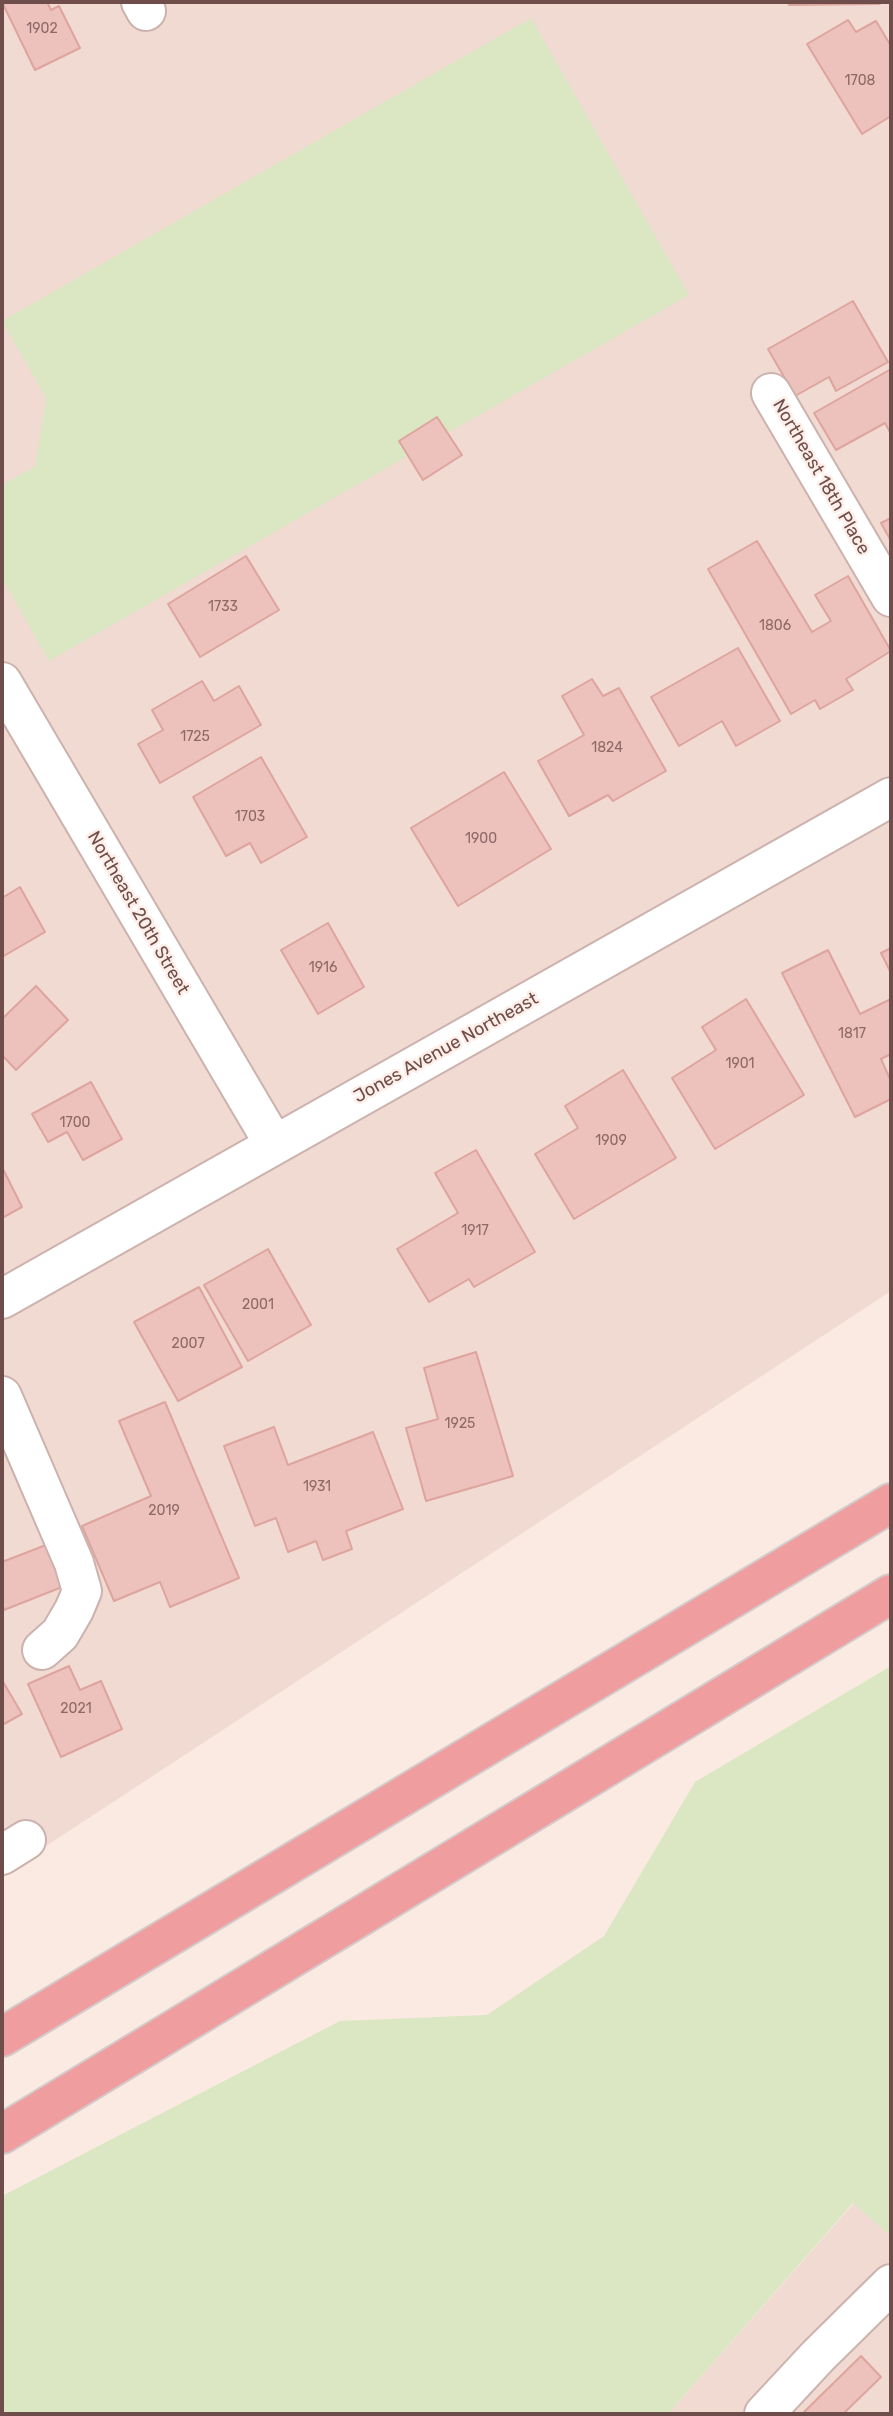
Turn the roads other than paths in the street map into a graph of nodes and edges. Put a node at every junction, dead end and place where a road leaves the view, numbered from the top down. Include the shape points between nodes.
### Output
1 (772, 393) dead end
2 (891, 597) edge
3 (2, 682) edge
4 (891, 797) edge
5 (274, 1144) junction
6 (2, 1299) edge
7 (2, 1396) edge
8 (891, 1503) edge
9 (891, 1594) edge
10 (42, 1650) dead end
11 (2, 2037) edge
12 (2, 2134) edge
13 (891, 2284) edge
14 (764, 2414) edge

1 - 2 street, Northeast 18th Place
3 - 5 street, Northeast 20th Street
4 - 5 street, Jones Avenue Northeast
5 - 6 street, Jones Avenue Northeast
7 - 10 street via 82,1591 60,1634
8 - 11 highway
9 - 12 highway
13 - 14 street

